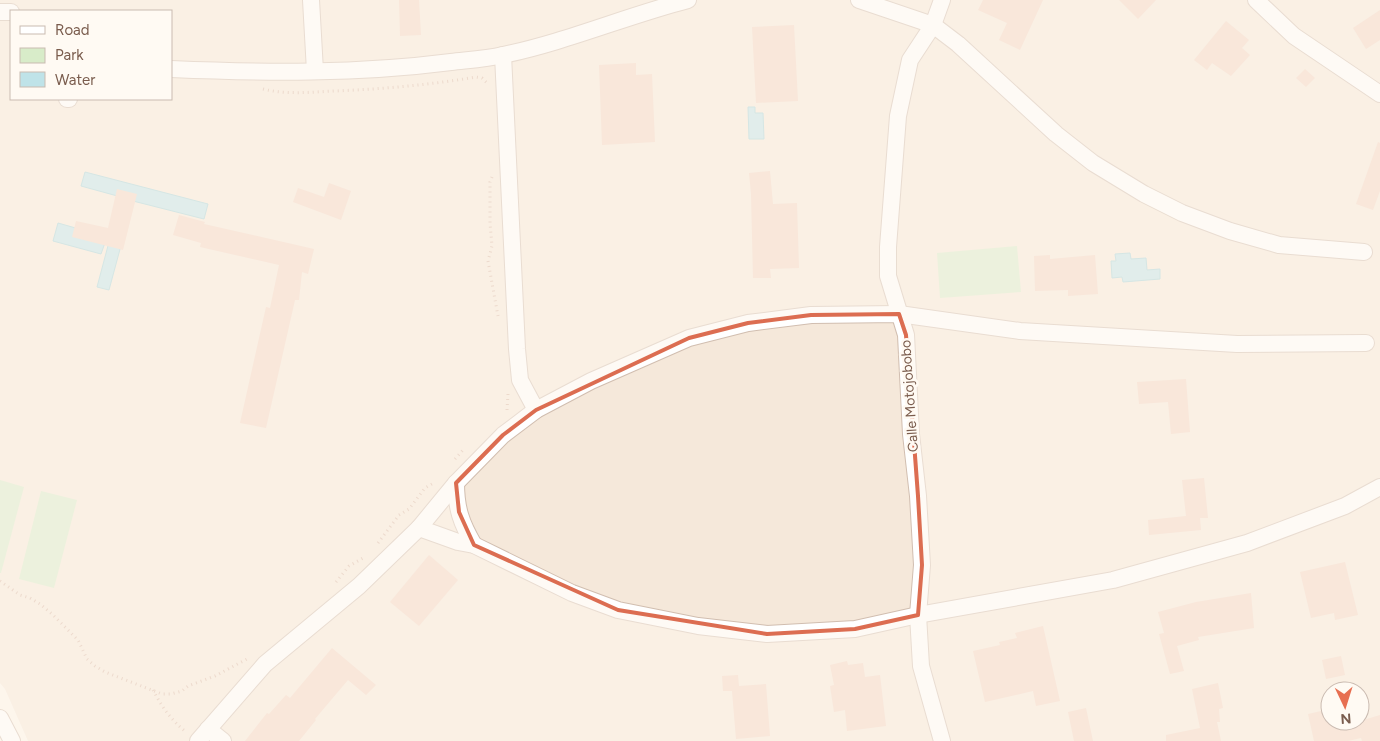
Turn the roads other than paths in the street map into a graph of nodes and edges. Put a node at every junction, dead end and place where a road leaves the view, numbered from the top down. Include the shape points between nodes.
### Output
1 (311, 0) edge
2 (688, 0) edge
3 (859, 0) edge
4 (942, 0) edge
5 (1256, 0) edge
6 (934, 25) junction
7 (503, 55) junction
8 (172, 69) edge
9 (314, 71) junction
10 (1380, 94) edge
11 (1364, 252) dead end
12 (899, 314) junction
13 (1366, 343) dead end
14 (536, 410) junction
15 (456, 483) junction
16 (1380, 487) edge
17 (419, 528) junction
18 (474, 545) junction
19 (918, 614) junction
20 (0, 718) edge
21 (201, 737) edge
22 (12, 741) edge
23 (223, 741) edge
24 (942, 741) edge

1 - 9 street
2 - 7 street
3 - 6 street
4 - 6 street, Calle Motojobobo
5 - 10 street via 1294,36
6 - 11 street via 1093,164 1144,194 1182,213 1279,245
6 - 12 street, Calle Motojobobo via 910,60 898,116 888,276
7 - 9 street via 407,68
7 - 14 street via 517,349 520,380
8 - 9 street
12 - 13 street via 1020,330 1122,337 1237,344
12 - 14 street via 810,315 748,323 698,336 592,380
12 - 19 street, Calle Motojobobo via 906,335 922,565
14 - 15 street via 503,435
15 - 17 street
15 - 18 street via 456,501 463,526
16 - 19 street via 1345,506 1247,543 1132,575
17 - 18 street
17 - 21 street via 359,586 265,664
18 - 19 street via 572,593 618,610 698,626 767,634 856,629
19 - 24 street, Calle Motojobobo via 921,666
20 - 22 street
21 - 23 street

